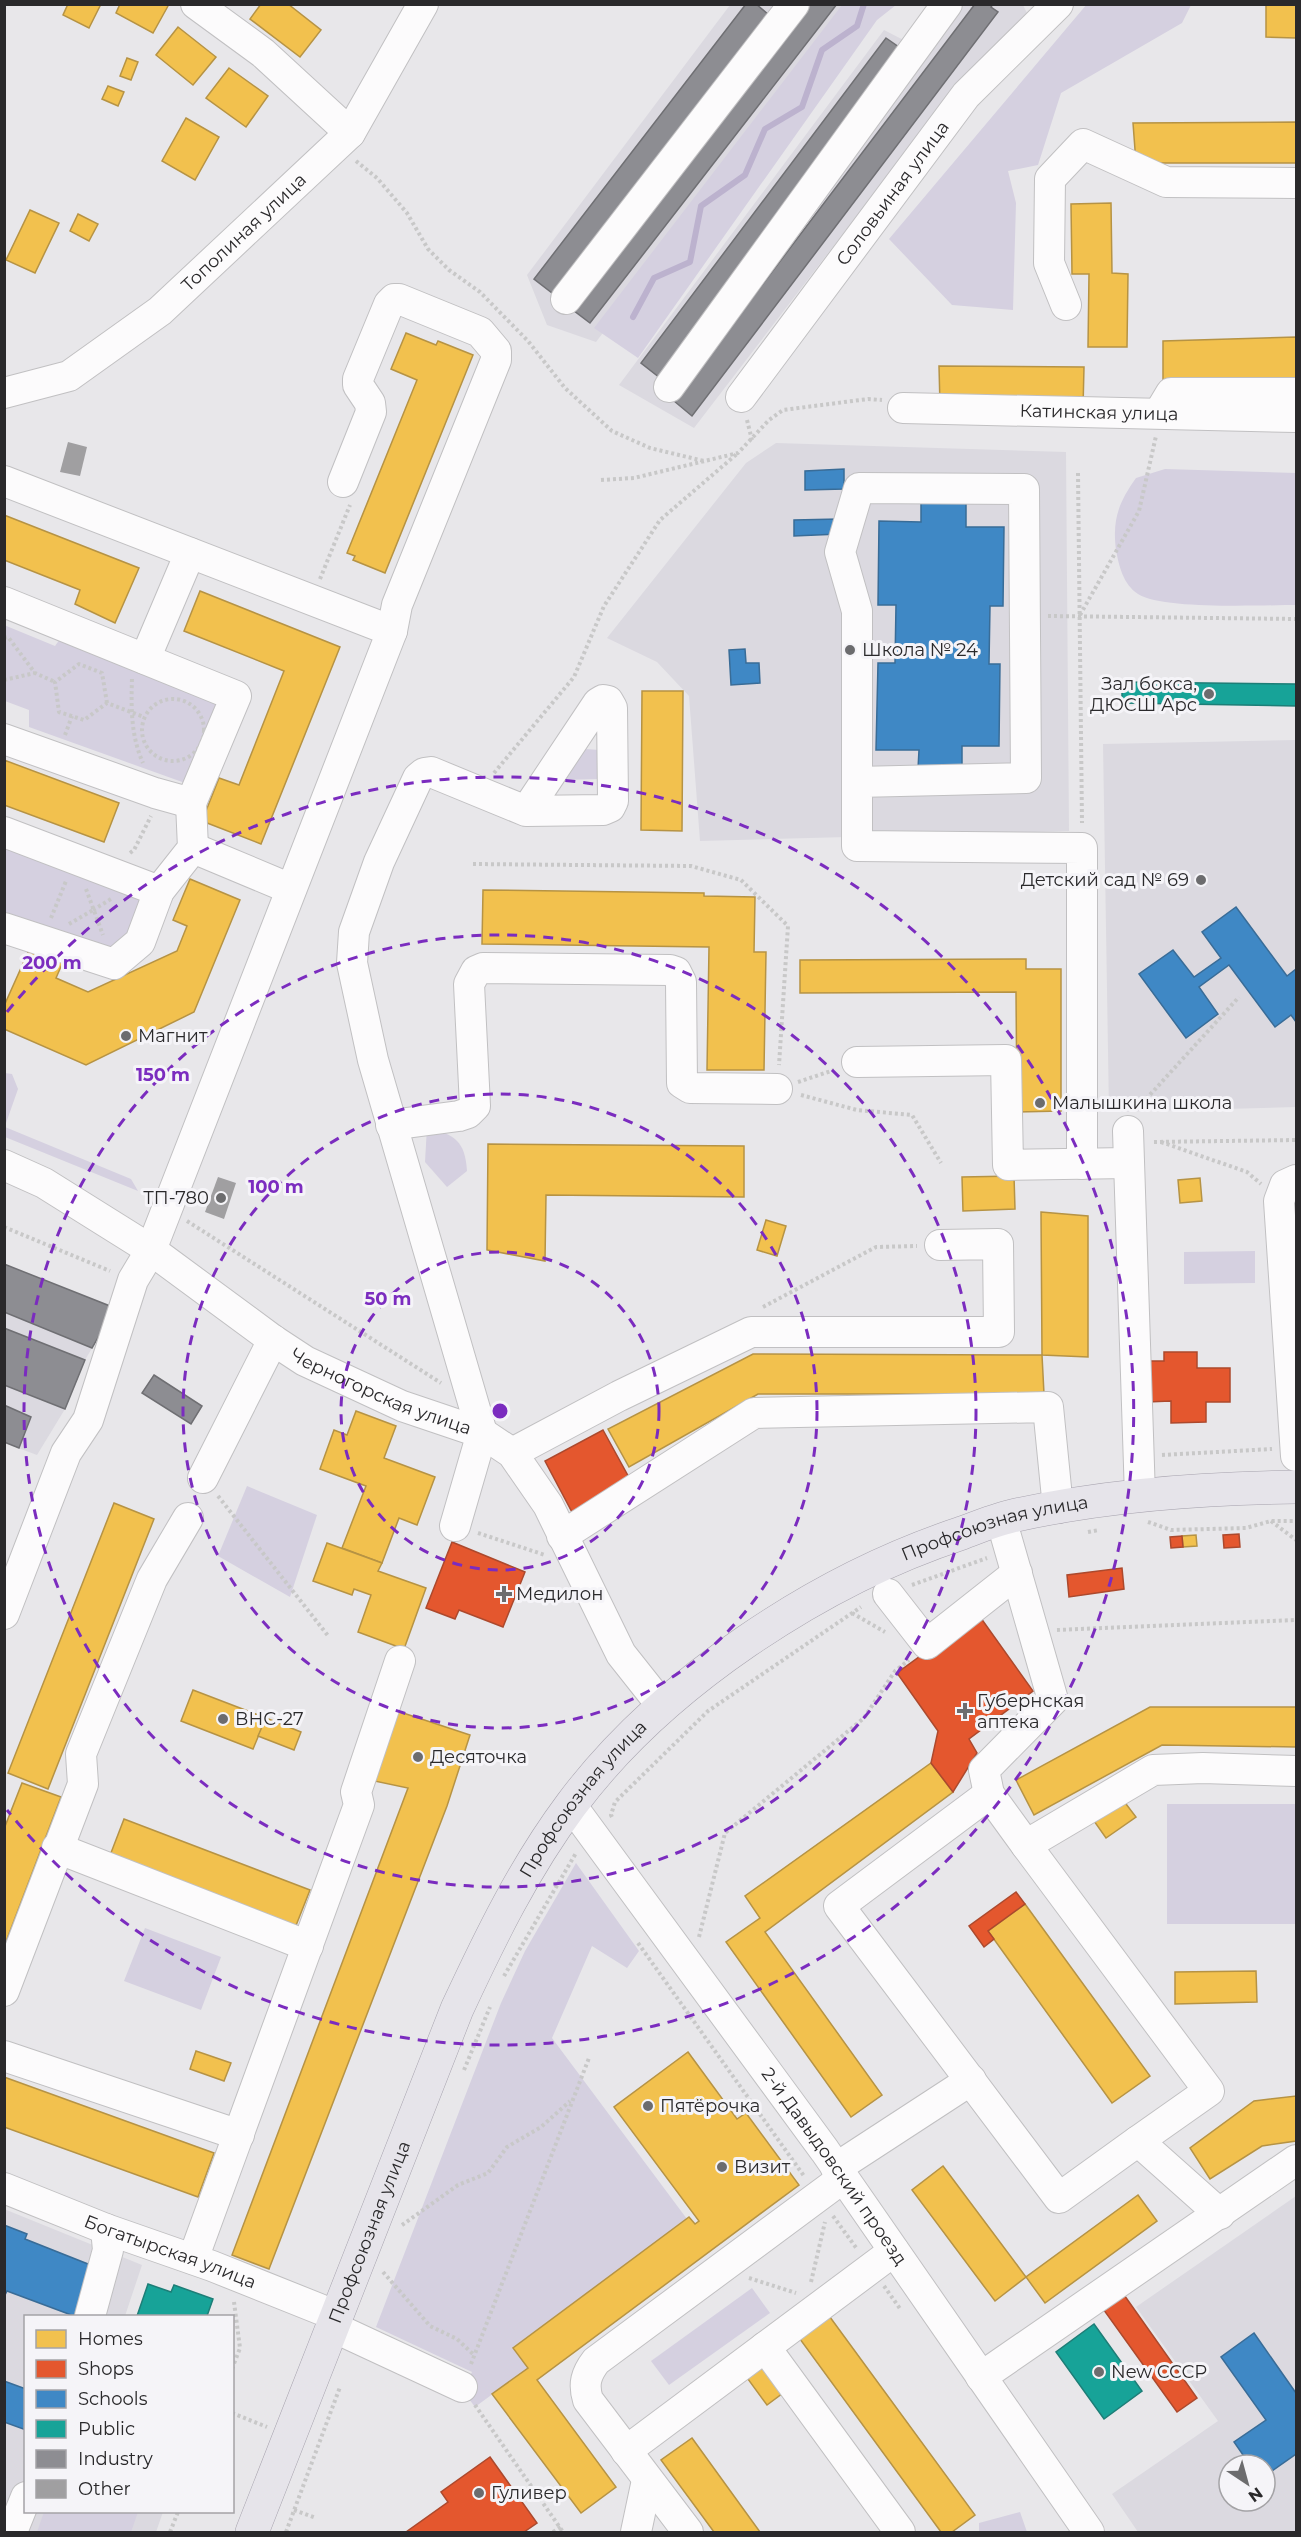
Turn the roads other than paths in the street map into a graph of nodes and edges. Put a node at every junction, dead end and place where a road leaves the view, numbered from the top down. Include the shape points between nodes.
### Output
1 (196, 4) edge
2 (423, 4) edge
3 (794, 4) edge
4 (946, 4) edge
5 (1058, 4) edge
6 (343, 139) junction
7 (1296, 183) edge
8 (566, 299) dead end
9 (1066, 305) dead end
10 (669, 387) dead end
11 (4, 393) edge
12 (1296, 393) edge
13 (741, 397) dead end
14 (903, 408) dead end
15 (1159, 413) junction
16 (1296, 417) edge
17 (4, 482) edge
18 (343, 482) road end
19 (190, 553) junction
20 (4, 602) edge
21 (392, 631) junction
22 (145, 659) junction
23 (4, 739) edge
24 (856, 782) junction
25 (190, 803) junction
26 (526, 811) dead end
27 (4, 832) edge
28 (194, 848) junction
29 (148, 887) junction
30 (291, 889) junction
31 (6, 934) edge
32 (857, 1062) road end
33 (777, 1089) road end
34 (391, 1125) junction
35 (1142, 1136) road end
36 (1128, 1163) junction
37 (1082, 1164) junction
38 (4, 1165) edge
39 (1288, 1191) edge
40 (940, 1245) road end
41 (151, 1250) junction
42 (273, 1341) junction
43 (482, 1433) junction
44 (1296, 1444) edge
45 (512, 1453) junction
46 (203, 1478) road end
47 (1296, 1487) edge
48 (1058, 1508) junction
49 (1143, 1509) junction
50 (188, 1518) dead end
51 (455, 1526) road end
52 (556, 1546) junction
53 (1009, 1547) junction
54 (888, 1594) road end
55 (4, 1614) edge
56 (400, 1660) dead end
57 (663, 1707) junction
58 (1296, 1771) edge
59 (989, 1794) junction
60 (571, 1804) junction
61 (1026, 1845) junction
62 (57, 1848) junction
63 (308, 1946) junction
64 (4, 1990) edge
65 (4, 2056) edge
66 (971, 2080) junction
67 (239, 2135) junction
68 (1138, 2141) junction
69 (1296, 2160) edge
70 (840, 2173) junction
71 (4, 2188) edge
72 (1220, 2214) junction
73 (106, 2229) junction
74 (894, 2251) junction
75 (203, 2262) junction
76 (90, 2315) edge
77 (335, 2321) junction
78 (765, 2347) junction
79 (981, 2377) junction
80 (462, 2387) road end
81 (626, 2451) junction
82 (647, 2480) junction
83 (24, 2502) edge
84 (12, 2532) edge
85 (252, 2532) edge
86 (636, 2532) edge
87 (688, 2532) edge
88 (900, 2532) edge
89 (1089, 2532) edge

1 - 6 street via 263,53
2 - 6 street, Тополиная улица
3 - 8 street
4 - 10 street
5 - 13 street, Соловьиная улица via 966,95
6 - 11 street, Тополиная улица via 160,311 69,376
7 - 9 street via 1166,182 1083,144 1050,179 1049,263
12 - 15 street via 1171,393
14 - 15 street, Катинская улица
15 - 16 street, Катинская улица
17 - 19 street
18 - 21 street via 371,412 358,379 389,304 399,299 485,335 496,351 496,360 397,605
19 - 21 street
19 - 22 street
20 - 22 street
21 - 30 street
22 - 25 street via 236,696
23 - 25 street
24 - 24 street via 1026,778 1024,489 859,488 840,552 857,611
24 - 37 street via 857,846 1082,848
25 - 28 street
26 - 34 street via 431,772 424,773 418,778 379,862 354,932 352,963
27 - 29 street
28 - 29 street
28 - 30 street
29 - 31 street via 140,942 114,964 42,940
30 - 41 street
32 - 37 street via 1006,1060 1008,1165
33 - 34 street via 690,1088 682,1083 681,982 676,972 483,968 476,971 468,984 475,1106 459,1116
34 - 43 street
35 - 36 street
36 - 37 street
36 - 49 street
38 - 41 street, Черногорская улица via 44,1183
39 - 44 street
40 - 45 street via 998,1244 999,1332 751,1332
41 - 42 street, Черногорская улица
41 - 55 street via 133,1280 88,1420 66,1453
42 - 43 street, Черногорская улица via 305,1361 402,1406
42 - 46 street
43 - 45 street, Черногорская улица
43 - 51 street
45 - 52 street, Черногорская улица via 548,1505
47 - 49 main road, Профсоюзная улица via 1214,1488
48 - 49 main road, Профсоюзная улица
48 - 52 street via 1048,1407 754,1413
48 - 53 main road, Профсоюзная улица
50 - 62 street via 152,1579 81,1754 83,1784
52 - 57 street, Черногорская улица via 621,1654
53 - 54 street via 927,1644
53 - 57 main road, Профсоюзная улица via 932,1543 859,1574 791,1612 693,1680
53 - 59 street via 1053,1700 984,1770
56 - 63 street via 356,1792 359,1805
57 - 60 main road, Профсоюзная улица
58 - 61 street via 1153,1770
59 - 61 street
59 - 66 street via 839,1906
60 - 70 street, 2-й Давыдовский проезд
60 - 77 main road, Профсоюзная улица via 509,1902 467,1987
61 - 68 street via 1209,2091
62 - 63 street
62 - 64 street
63 - 67 street
65 - 67 street
66 - 68 street via 1059,2198
66 - 70 street
67 - 75 street
68 - 72 street
69 - 72 street
70 - 74 street, 2-й Давыдовский проезд
70 - 81 street via 588,2371 588,2400
71 - 73 street, Богатырская улица
72 - 79 street
73 - 75 street, Богатырская улица
73 - 76 street via 108,2250
74 - 78 street via 817,2299
74 - 79 street, 2-й Давыдовский проезд
75 - 77 street, Богатырская улица
77 - 80 street, Богатырская улица
77 - 85 main road, Профсоюзная улица
78 - 81 street
78 - 88 street
79 - 89 street, 2-й Давыдовский проезд
81 - 82 street
82 - 86 street
82 - 87 street
83 - 84 street

